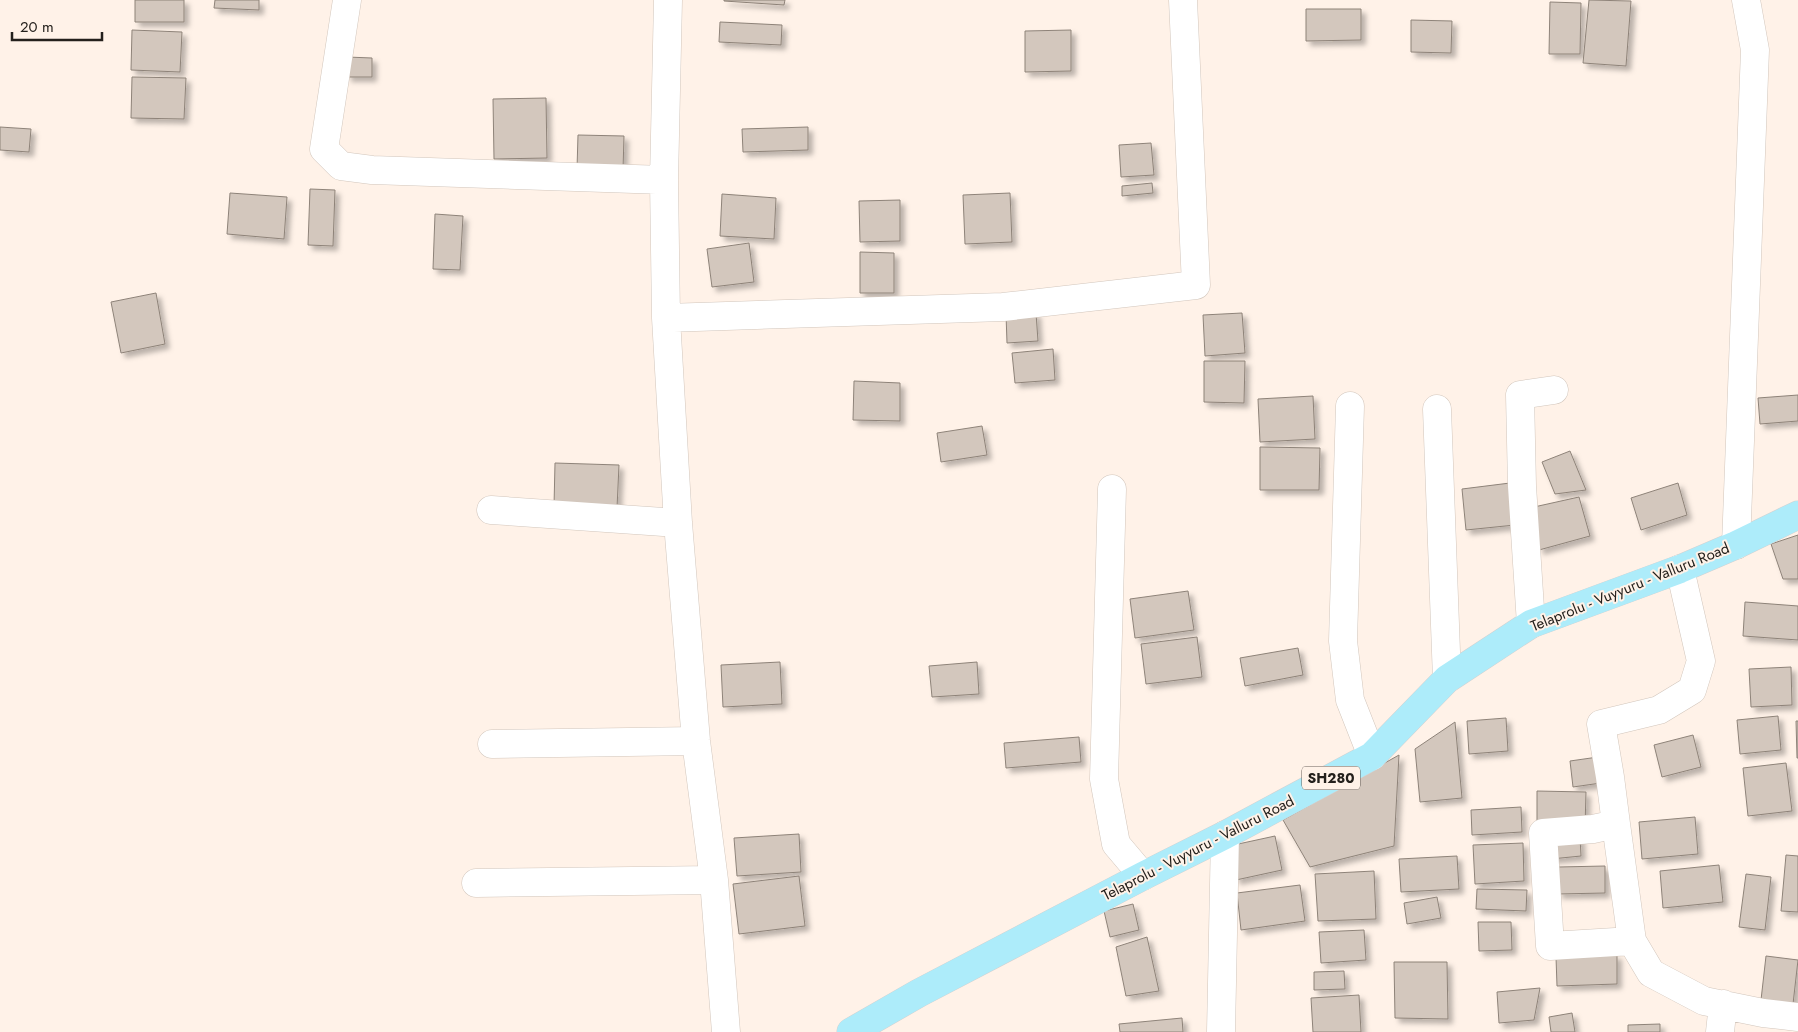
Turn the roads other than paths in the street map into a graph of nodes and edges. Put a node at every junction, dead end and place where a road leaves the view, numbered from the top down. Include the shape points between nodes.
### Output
1 (347, 0) edge
2 (668, 0) edge
3 (1183, 0) edge
4 (1746, 0) edge
5 (664, 180) junction
6 (666, 318) junction
7 (1554, 390) dead end
8 (1350, 406) dead end
9 (1437, 409) dead end
10 (1112, 489) dead end
11 (492, 510) dead end
12 (1798, 515) edge
13 (678, 523) junction
14 (1736, 545) junction
15 (1680, 569) junction
16 (1531, 624) junction
17 (1447, 679) junction
18 (696, 741) junction
19 (492, 744) dead end
20 (1372, 756) junction
21 (1616, 824) junction
22 (1226, 835) junction
23 (1144, 876) junction
24 (714, 880) junction
25 (476, 883) dead end
26 (1632, 941) junction
27 (1723, 1004) junction
28 (1798, 1017) edge
29 (726, 1032) edge
30 (851, 1032) edge
31 (1221, 1032) edge
32 (1720, 1032) edge

1 - 5 street via 324,149 341,166 372,170
2 - 5 street
3 - 6 street via 1196,285 1003,307
4 - 14 street via 1755,50
5 - 6 street
6 - 13 street
7 - 16 street via 1520,395
8 - 20 street via 1342,641 1350,700
9 - 17 street
10 - 23 street via 1104,779 1116,844
11 - 13 street
12 - 14 main road, Telaprolu - Vuyyuru - Valluru Road / SH280
13 - 18 street
14 - 15 main road, Telaprolu - Vuyyuru - Valluru Road / SH280
15 - 16 main road, Telaprolu - Vuyyuru - Valluru Road / SH280
15 - 21 street via 1701,661 1692,690 1659,710 1601,724
16 - 17 main road, Telaprolu - Vuyyuru - Valluru Road / SH280
17 - 20 main road, Telaprolu - Vuyyuru - Valluru Road / SH280
18 - 19 street
18 - 24 street
20 - 22 main road, Telaprolu - Vuyyuru - Valluru Road / SH280
21 - 26 street
21 - 26 street via 1543,833 1550,946
22 - 23 main road, Telaprolu - Vuyyuru - Valluru Road / SH280
22 - 31 street
23 - 30 main road, Telaprolu - Vuyyuru - Valluru Road / SH280
24 - 25 street
24 - 29 street
26 - 27 street via 1651,973 1704,1000
27 - 28 street
27 - 32 street

